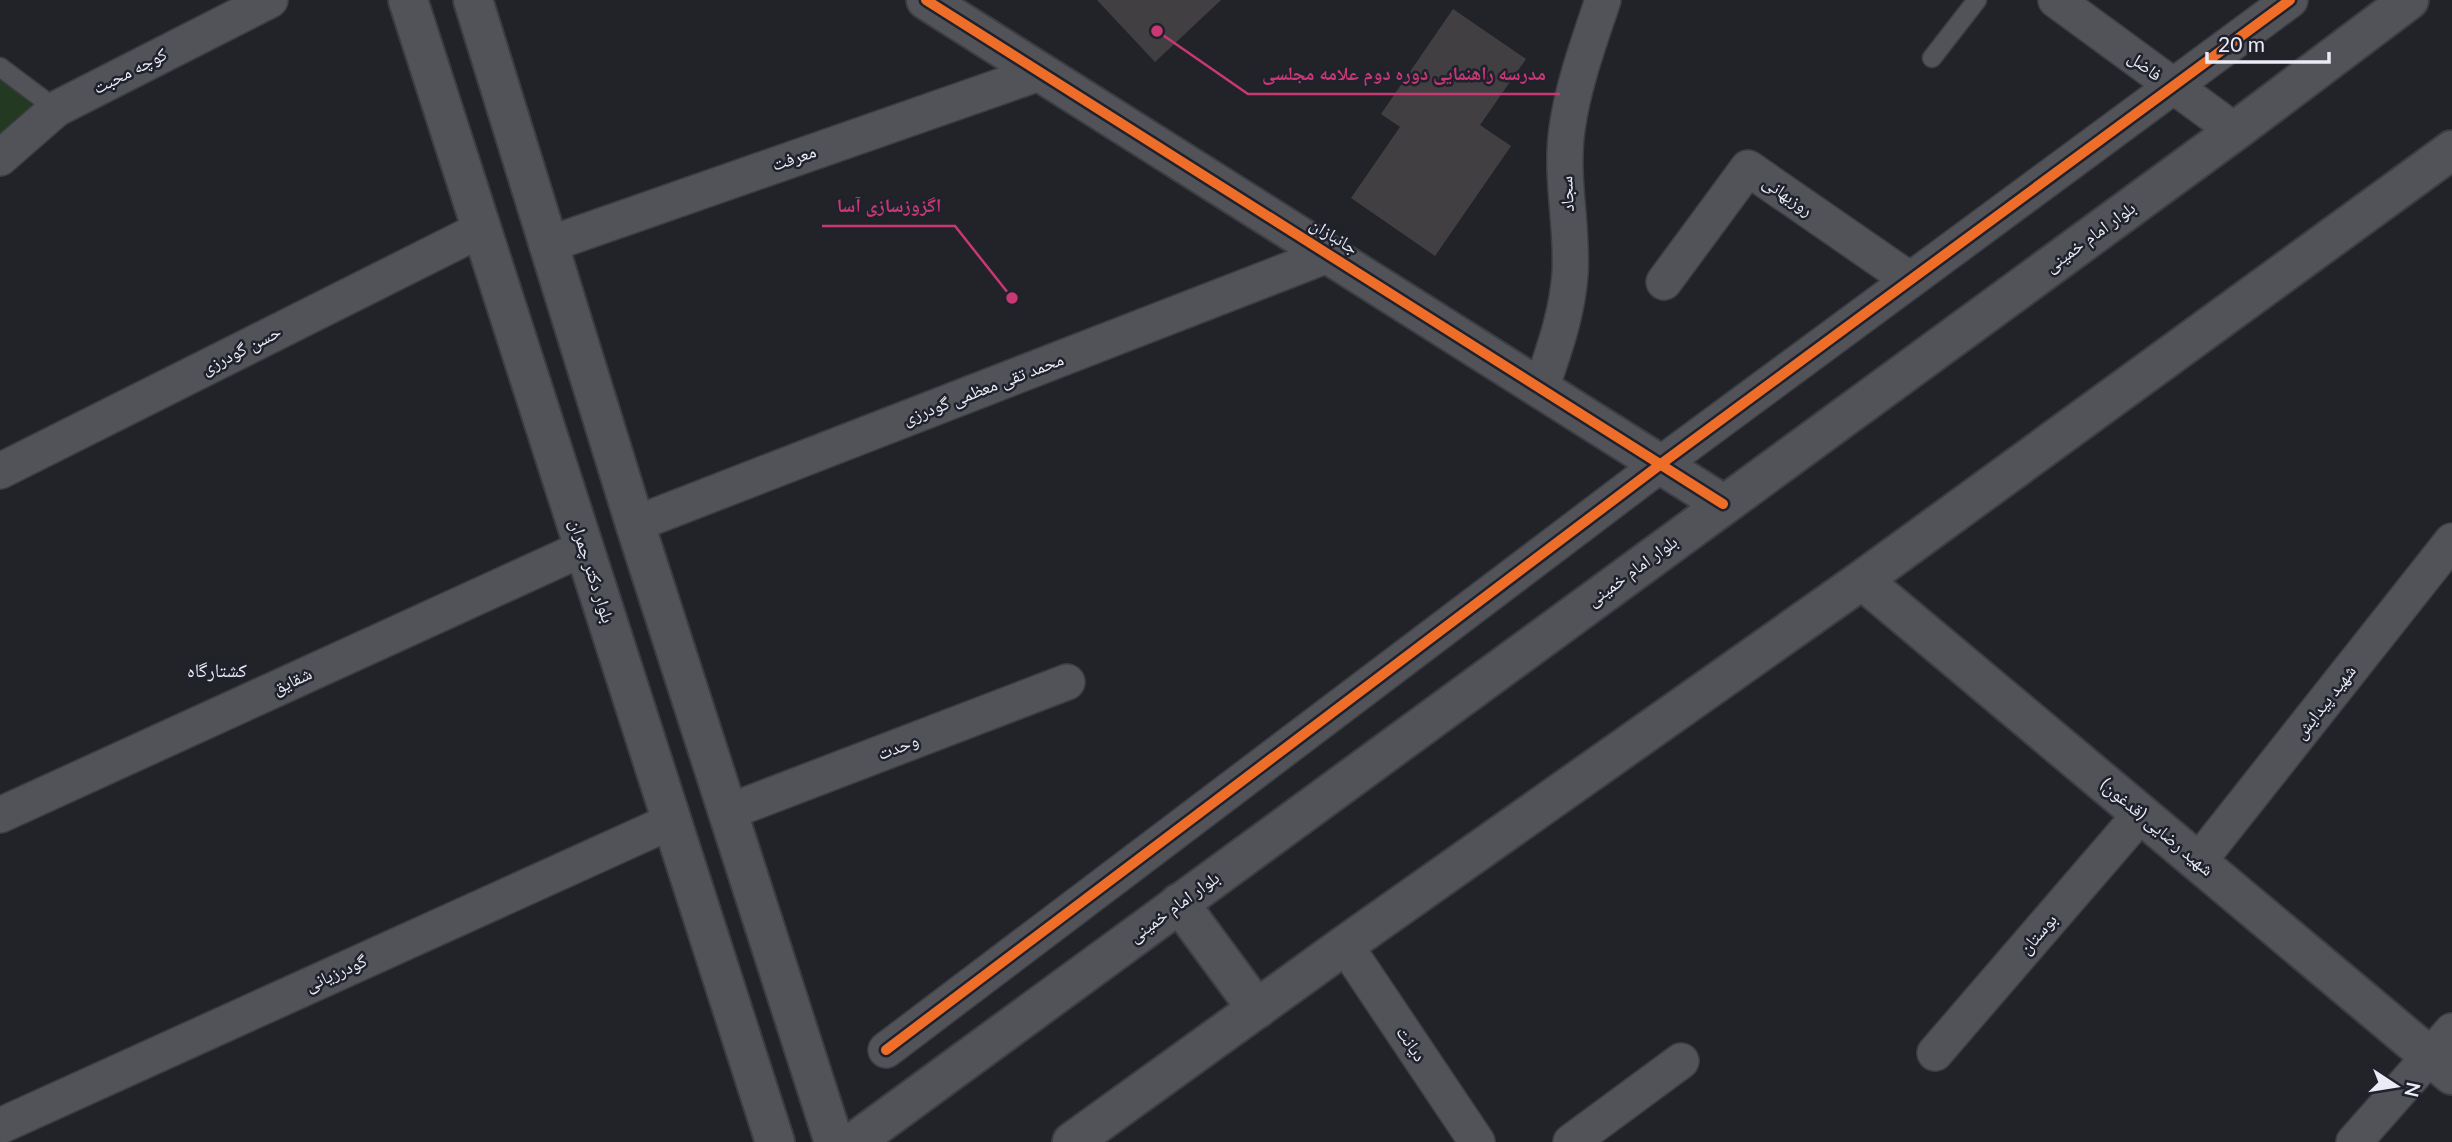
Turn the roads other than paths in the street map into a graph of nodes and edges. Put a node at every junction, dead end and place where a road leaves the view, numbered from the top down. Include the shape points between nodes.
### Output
1 (270, 0) edge
2 (408, 0) edge
3 (473, 0) edge
4 (926, 0) edge
5 (1603, 0) edge
6 (1977, 0) edge
7 (2290, 0) edge
8 (2409, 0) edge
9 (2069, 4) edge
10 (1932, 58) dead end
11 (0, 67) edge
12 (1042, 72) junction
13 (2173, 87) junction
14 (56, 109) junction
15 (2235, 131) junction
16 (2452, 150) edge
17 (0, 158) edge
18 (482, 229) junction
19 (547, 245) junction
20 (1330, 254) junction
21 (1909, 280) junction
22 (1664, 282) dead end
23 (1541, 388) junction
24 (1661, 464) junction
25 (0, 471) edge
26 (1723, 504) junction
27 (635, 524) junction
28 (2452, 541) edge
29 (584, 548) junction
30 (1863, 580) junction
31 (1068, 682) dead end
32 (728, 812) junction
33 (2141, 814) junction
34 (0, 815) edge
35 (672, 821) junction
36 (2199, 862) junction
37 (1179, 903) junction
38 (1345, 945) junction
39 (1256, 1009) junction
40 (886, 1050) dead end
41 (1935, 1053) dead end
42 (2445, 1054) edge
43 (1681, 1061) dead end
44 (0, 1126) edge
45 (775, 1142) edge
46 (834, 1142) edge
47 (854, 1142) edge
48 (1072, 1142) edge
49 (1477, 1142) edge
50 (1571, 1142) edge
51 (2354, 1142) edge

1 - 14 street, کوچه محبت
2 - 18 main road, بلوار دکتر چمران
3 - 19 main road
4 - 12 main road, جانبازان
5 - 23 street, سجاد via 1575,85 1567,131 1570,272 1563,324
6 - 10 lane
7 - 13 street
8 - 15 main road, بلوار امام خمینی
9 - 13 street, فاضل
11 - 14 lane
12 - 19 street, معرفت
12 - 20 main road, جانبازان
13 - 15 street, فاضل
13 - 21 street
14 - 17 street, کوچه محبت
15 - 26 main road, بلوار امام خمینی
16 - 30 main road
18 - 25 street, حسن گودرزی
18 - 29 main road, بلوار دکتر چمران
19 - 27 main road
20 - 23 main road, جانبازان
20 - 27 street, محمد تقی معظمی گودرزی
21 - 22 street, روزبهانی via 1748,168
21 - 24 street
23 - 24 main road, جانبازان
24 - 26 main road, جانبازان
24 - 40 street
26 - 37 main road, بلوار امام خمینی
27 - 32 main road
28 - 36 street, شهید پیدایش
29 - 34 street, شقایق
29 - 35 main road, بلوار دکتر چمران
30 - 33 main road, (قدغون) شهید رضایی
30 - 38 main road
31 - 32 street, وحدت
32 - 46 main road
33 - 36 main road, (قدغون) شهید رضایی
33 - 41 street, بوستان
35 - 44 street, گودرزیانی
35 - 45 main road, بلوار دکتر چمران
36 - 42 main road, (قدغون) شهید رضایی
37 - 39 main road
37 - 47 main road, بلوار امام خمینی
38 - 39 main road
38 - 49 street, دیانت
39 - 48 main road
42 - 51 street
43 - 50 street

